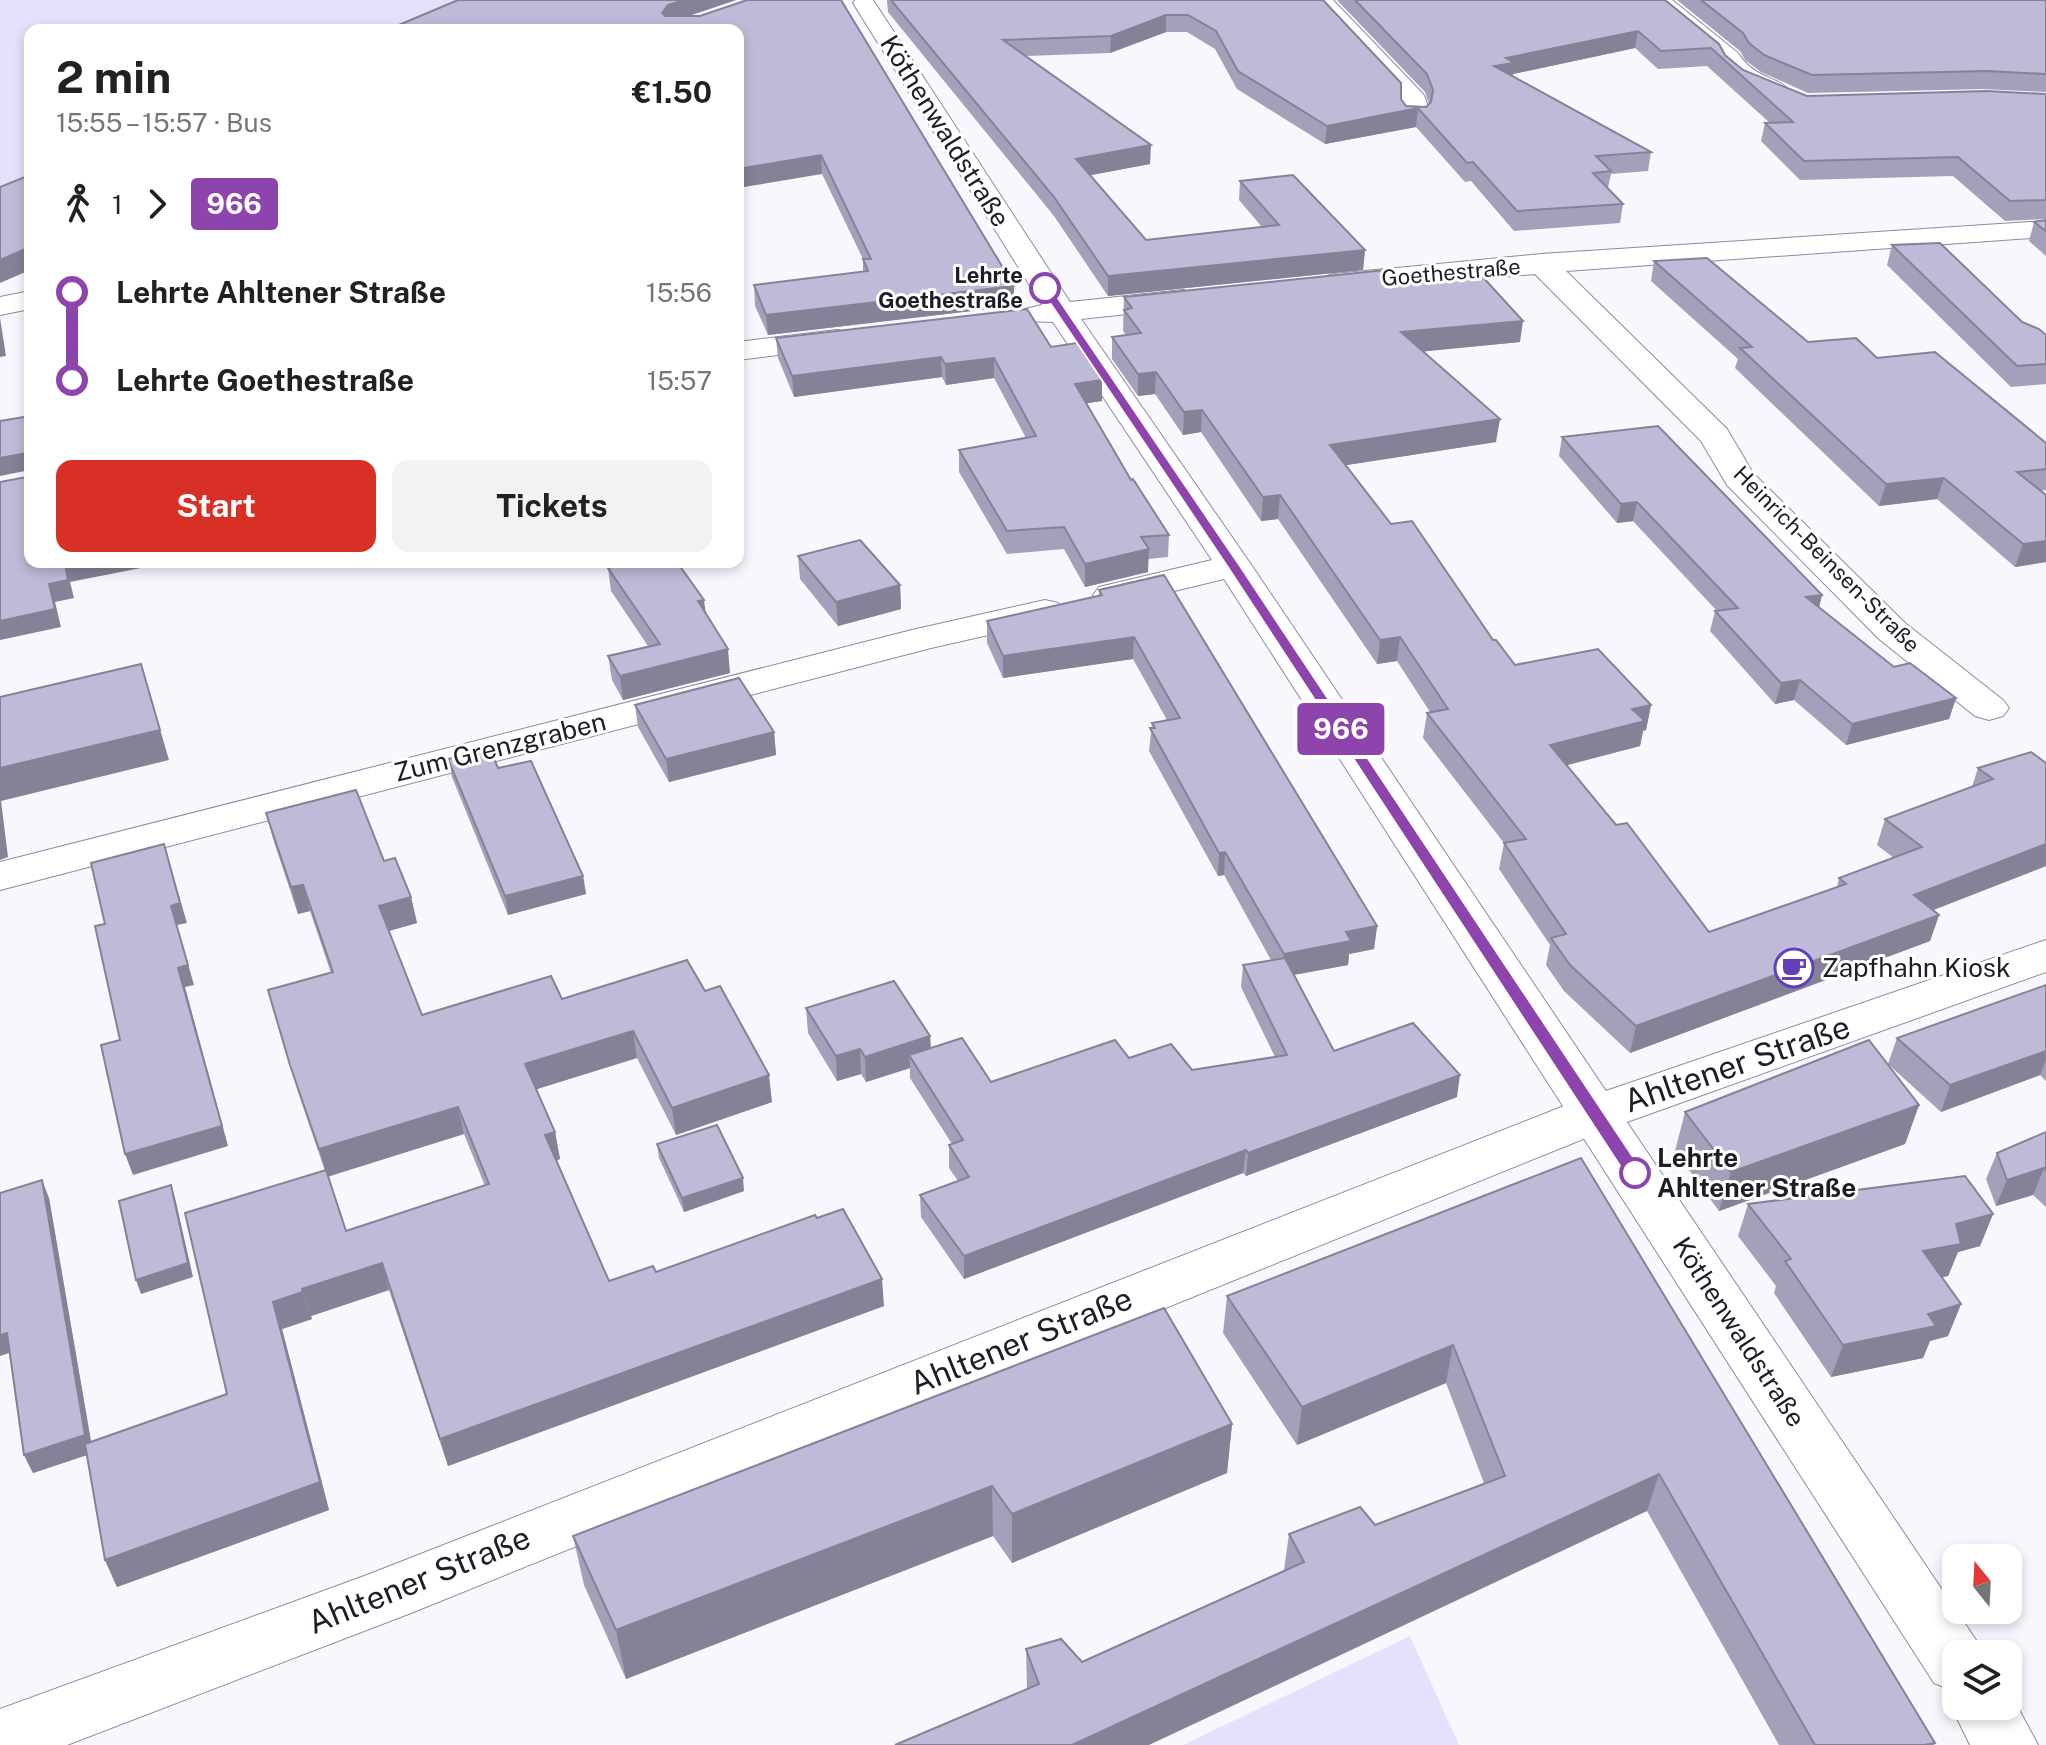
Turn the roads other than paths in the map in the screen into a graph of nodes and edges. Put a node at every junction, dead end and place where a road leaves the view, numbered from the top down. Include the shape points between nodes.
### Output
1 (1321, 0) edge
2 (1658, 0) edge
3 (866, 2) edge
4 (1803, 104) edge
5 (1415, 117) edge
6 (2046, 229) edge
7 (1928, 236) junction
8 (1541, 263) junction
9 (1962, 268) edge
10 (1306, 286) edge
11 (1218, 295) edge
12 (24, 301) edge
13 (0, 306) edge
14 (1061, 312) junction
15 (1013, 318) edge
16 (871, 335) edge
17 (744, 350) edge
18 (1234, 566) junction
19 (1989, 708) dead end
20 (0, 876) edge
21 (2046, 955) edge
22 (1595, 1114) junction
23 (1942, 1642) edge
24 (1991, 1720) edge
25 (0, 1740) edge
26 (2005, 1745) edge

1 - 5 street via 1414,99
2 - 4 street via 1750,80
3 - 14 street, Köthenwaldstraße
6 - 7 street, Goethestraße
7 - 8 street, Goethestraße
7 - 9 street
8 - 10 street, Goethestraße
8 - 19 street, Heinrich-Beinsen-Straße via 1715,436 1739,478 1892,631
11 - 14 street
12 - 13 street
14 - 15 street
14 - 18 street, Köthenwaldstraße
16 - 17 street
18 - 20 street, Zum Grenzgraben via 926,638
18 - 22 street, Köthenwaldstraße
21 - 22 street, Ahltener Straße
22 - 23 street, Köthenwaldstraße
22 - 25 street, Ahltener Straße via 389,1594
24 - 26 street

